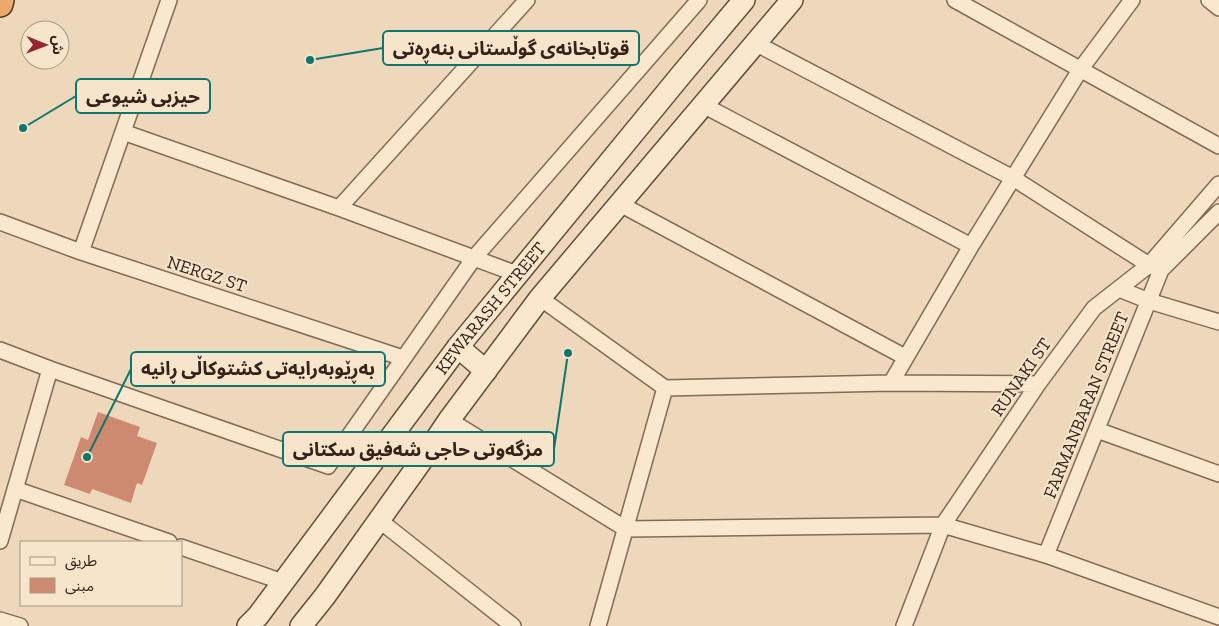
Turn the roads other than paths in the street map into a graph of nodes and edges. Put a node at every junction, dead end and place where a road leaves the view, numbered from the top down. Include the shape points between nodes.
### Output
1 (1, 0) edge
2 (169, 0) edge
3 (527, 0) edge
4 (699, 0) edge
5 (744, 0) edge
6 (792, 0) edge
7 (955, 0) edge
8 (1132, 0) edge
9 (1209, 0) edge
10 (0, 4) edge
11 (1219, 8) edge
12 (755, 43) junction
13 (1080, 70) junction
14 (703, 105) junction
15 (123, 132) junction
16 (1219, 146) edge
17 (1013, 178) junction
18 (1219, 184) edge
19 (620, 204) junction
20 (339, 208) junction
21 (1219, 212) edge
22 (0, 222) edge
23 (971, 246) junction
24 (81, 252) junction
25 (474, 258) junction
26 (1155, 267) junction
27 (517, 274) junction
28 (1119, 288) junction
29 (540, 298) junction
30 (1149, 301) junction
31 (1219, 322) edge
32 (458, 347) junction
33 (0, 350) edge
34 (905, 357) junction
35 (403, 358) junction
36 (50, 369) junction
37 (486, 371) junction
38 (891, 383) junction
39 (1038, 384) junction
40 (665, 388) junction
41 (449, 420) junction
42 (1096, 430) junction
43 (1219, 474) edge
44 (15, 488) junction
45 (379, 520) junction
46 (943, 525) junction
47 (626, 529) junction
48 (1, 537) edge
49 (166, 541) edge
50 (182, 547) edge
51 (1046, 554) junction
52 (283, 582) junction
53 (1219, 617) edge
54 (0, 620) edge
55 (20, 626) edge
56 (248, 626) edge
57 (301, 626) edge
58 (513, 626) edge
59 (598, 626) edge
60 (904, 626) edge

1 - 10 highway
2 - 15 street
3 - 20 street
4 - 25 street
5 - 27 main road, KEWARASH STREET
6 - 12 main road, KEWARASH STREET
7 - 13 street
8 - 13 street
9 - 11 street
12 - 14 main road, KEWARASH STREET
12 - 17 street
13 - 16 street
13 - 17 street
14 - 19 main road, KEWARASH STREET
14 - 23 street
15 - 20 street
15 - 24 street
17 - 23 street
17 - 26 street
18 - 26 street, RUNAKI ST
19 - 29 main road, KEWARASH STREET
19 - 34 street
20 - 25 street
21 - 26 street, RUNAKI ST
22 - 24 street, NERGZ ST
23 - 34 street
24 - 35 street, NERGZ ST
25 - 27 street
25 - 35 street
26 - 28 street, RUNAKI ST
26 - 30 street, FARMANBARAN STREET
27 - 32 main road, KEWARASH STREET
28 - 30 street
28 - 39 street, RUNAKI ST via 1094,308
29 - 37 main road, KEWARASH STREET
29 - 40 street
30 - 31 street
30 - 42 street, FARMANBARAN STREET
32 - 37 main road
32 - 52 main road, KEWARASH STREET
33 - 36 street
34 - 38 street
35 - 36 street via 328,466
36 - 44 street
37 - 41 main road, KEWARASH STREET
38 - 39 street
38 - 40 street
39 - 46 street, RUNAKI ST
40 - 47 street
41 - 45 main road, KEWARASH STREET
41 - 47 street
42 - 43 street
42 - 51 street, FARMANBARAN STREET
44 - 48 street
44 - 49 street
45 - 57 main road, KEWARASH STREET
45 - 58 street
46 - 47 street
46 - 51 street
46 - 60 street, RUNAKI ST
47 - 59 street
50 - 52 street
51 - 53 street
52 - 56 main road, KEWARASH STREET
54 - 55 street

